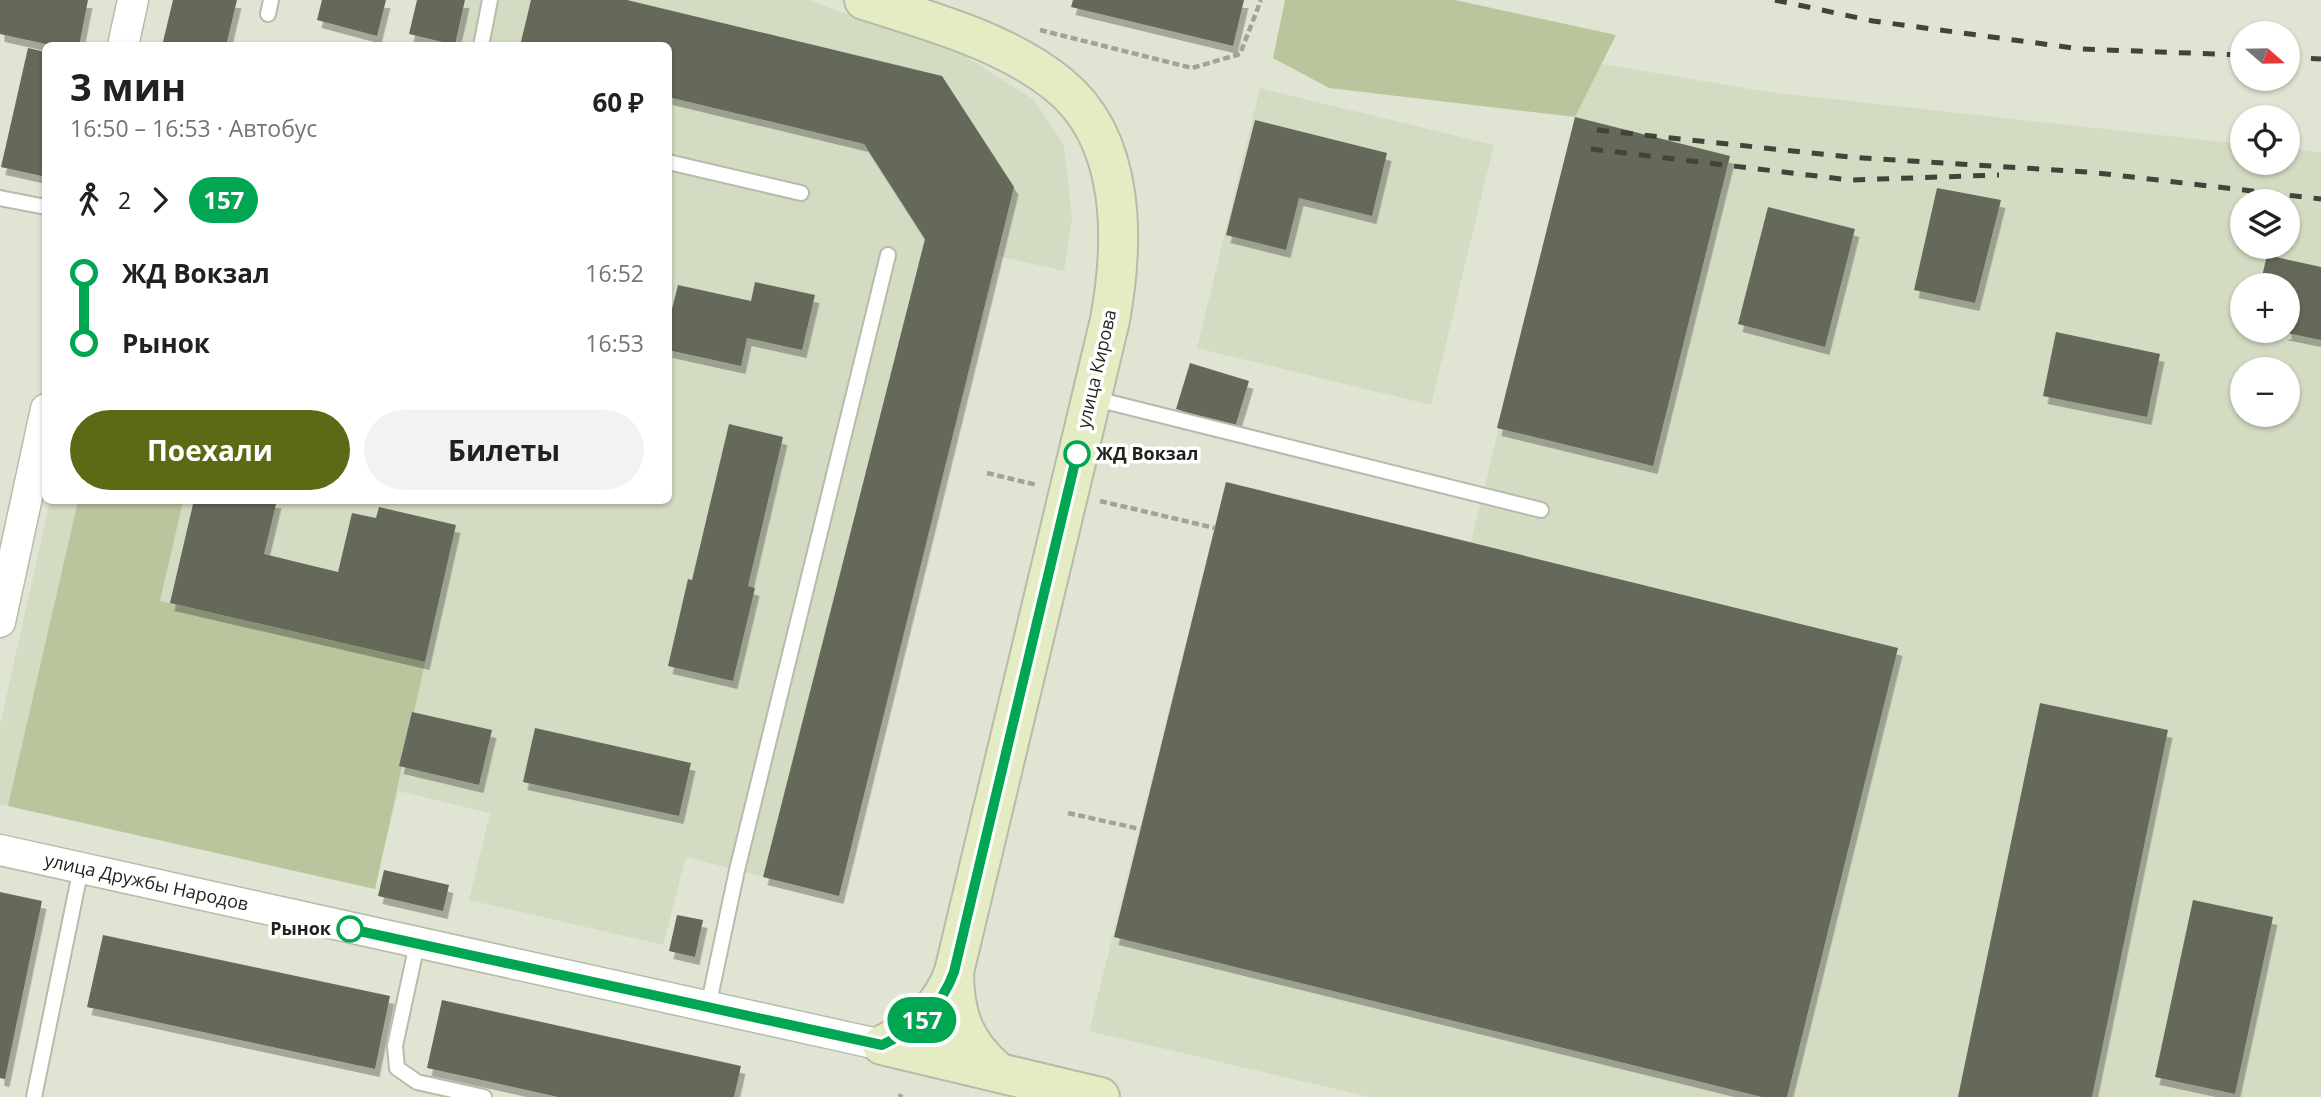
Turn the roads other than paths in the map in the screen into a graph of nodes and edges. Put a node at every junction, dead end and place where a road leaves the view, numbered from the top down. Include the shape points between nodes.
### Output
1 (133, 0) edge
2 (490, 0) edge
3 (864, 0) edge
4 (124, 42) edge
5 (482, 42) edge
6 (672, 163) edge
7 (801, 193) dead end
8 (0, 198) edge
9 (42, 206) edge
10 (888, 255) dead end
11 (1091, 398) junction
12 (42, 427) edge
13 (1541, 510) dead end
14 (1, 609) edge
15 (0, 850) edge
16 (81, 868) junction
17 (417, 944) junction
18 (954, 972) junction
19 (708, 1007) junction
20 (882, 1045) junction
21 (998, 1072) junction
22 (34, 1097) edge
23 (484, 1097) edge
24 (1100, 1097) edge

1 - 4 street
2 - 5 lane
3 - 11 street, улица Кирова via 985,43 1036,69 1062,87 1088,119 1112,176 1118,212 1115,292
6 - 7 lane
8 - 9 lane
10 - 19 lane via 737,870
11 - 13 lane
11 - 18 street, улица Кирова
12 - 14 street
15 - 16 street, улица Дружбы Народов
16 - 17 street, улица Дружбы Народов
16 - 22 lane
17 - 19 street, улица Дружбы Народов
17 - 23 lane via 396,1046 397,1068 417,1082
18 - 20 street, улица Кирова via 928,1016
18 - 21 street via 962,1029 975,1050
19 - 20 street, улица Дружбы Народов
20 - 21 street
21 - 24 street

